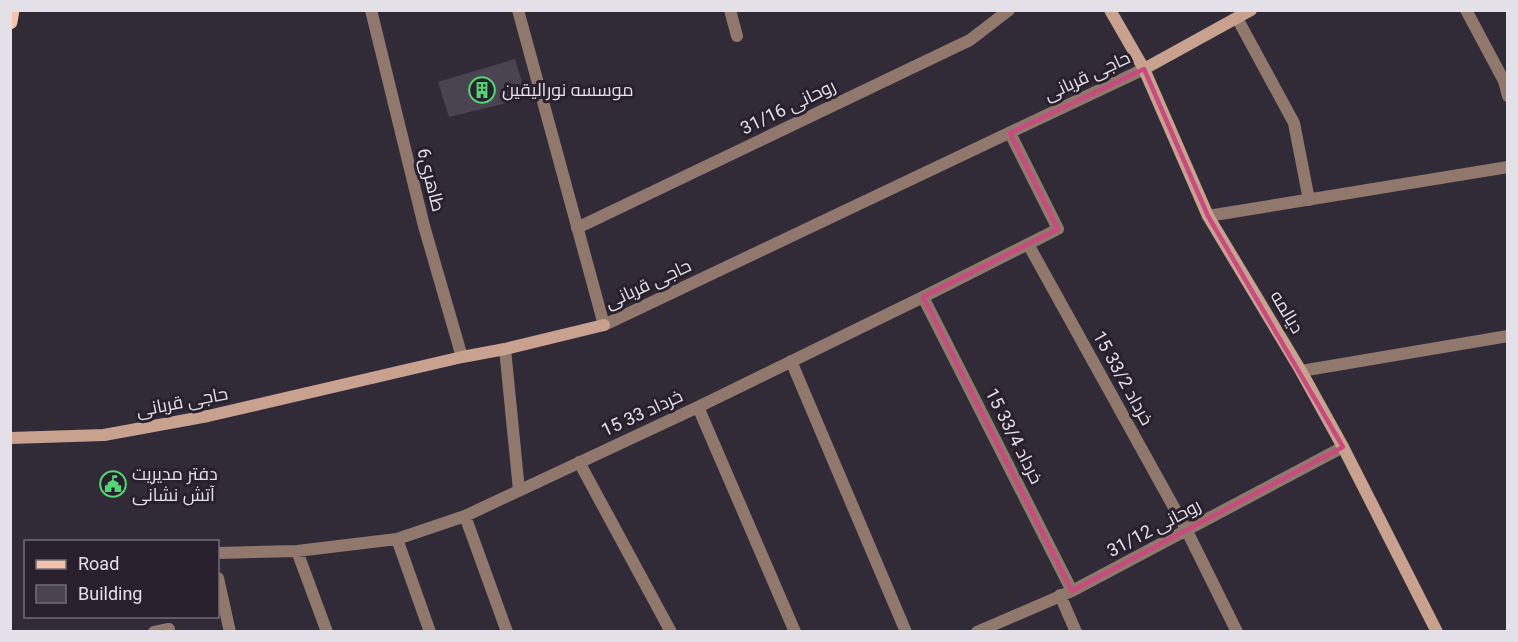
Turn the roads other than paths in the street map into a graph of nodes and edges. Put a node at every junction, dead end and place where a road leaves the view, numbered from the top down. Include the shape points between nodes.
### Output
1 (12, 10) edge
2 (371, 10) edge
3 (518, 10) edge
4 (730, 10) edge
5 (1009, 10) edge
6 (1110, 10) edge
7 (1251, 10) edge
8 (1466, 10) edge
9 (1237, 18) junction
10 (10, 22) edge
11 (737, 36) dead end
12 (1144, 69) junction
13 (1508, 96) edge
14 (1010, 133) junction
15 (1508, 166) edge
16 (1309, 200) junction
17 (1208, 216) junction
18 (577, 228) junction
19 (1028, 244) junction
20 (923, 297) junction
21 (604, 324) junction
22 (1508, 336) edge
23 (505, 349) junction
24 (462, 357) junction
25 (791, 362) junction
26 (1301, 370) junction
27 (698, 407) junction
28 (10, 438) edge
29 (1343, 447) junction
30 (579, 462) junction
31 (519, 490) junction
32 (465, 516) junction
33 (1187, 531) junction
34 (397, 538) junction
35 (297, 551) junction
36 (219, 553) edge
37 (219, 582) edge
38 (1066, 593) junction
39 (169, 629) dead end
40 (154, 632) edge
41 (230, 632) edge
42 (327, 632) edge
43 (430, 632) edge
44 (507, 632) edge
45 (672, 632) edge
46 (795, 632) edge
47 (906, 632) edge
48 (977, 632) edge
49 (1076, 632) edge
50 (1237, 632) edge
51 (1437, 632) edge

1 - 10 main road
2 - 24 street, طاهری6 via 424,226
3 - 18 street
4 - 11 street
5 - 18 street, روحانی 31/16 via 970,40
6 - 12 main road, دیالمه
7 - 9 main road, حاجی قربانی
8 - 13 street
9 - 12 main road, حاجی قربانی
9 - 16 street via 1294,123
12 - 14 street, حاجی قربانی
12 - 17 main road, دیالمه
14 - 19 street, 15 خرداد 33 via 1058,229
14 - 21 street, حاجی قربانی
15 - 16 street
16 - 17 street
17 - 26 main road, دیالمه
18 - 21 street
19 - 20 street, 15 خرداد 33
19 - 33 street, 15 خرداد 33/2
20 - 25 street, 15 خرداد 33
20 - 38 street, 15 خرداد 33/4
21 - 23 main road, حاجی قربانی
22 - 26 street
23 - 24 main road, حاجی قربانی
23 - 31 street
24 - 28 main road, حاجی قربانی via 208,416 104,435
25 - 27 street, 15 خرداد 33
25 - 47 street
26 - 29 main road, دیالمه
27 - 30 street, 15 خرداد 33
27 - 46 street
29 - 33 street, روحانی 31/12
29 - 51 main road, دیالمه
30 - 31 street, 15 خرداد 33
30 - 45 street
31 - 32 street, 15 خرداد 33
32 - 34 street, 15 خرداد 33
32 - 44 street
33 - 38 street, روحانی 31/12
33 - 50 street, 15 خرداد 33/2
34 - 35 street, 15 خرداد 33
34 - 43 street
35 - 36 street, 15 خرداد 33
35 - 42 street
37 - 41 street
38 - 48 street, روحانی 31/12
38 - 49 street, 15 خرداد 33/4
39 - 40 street

